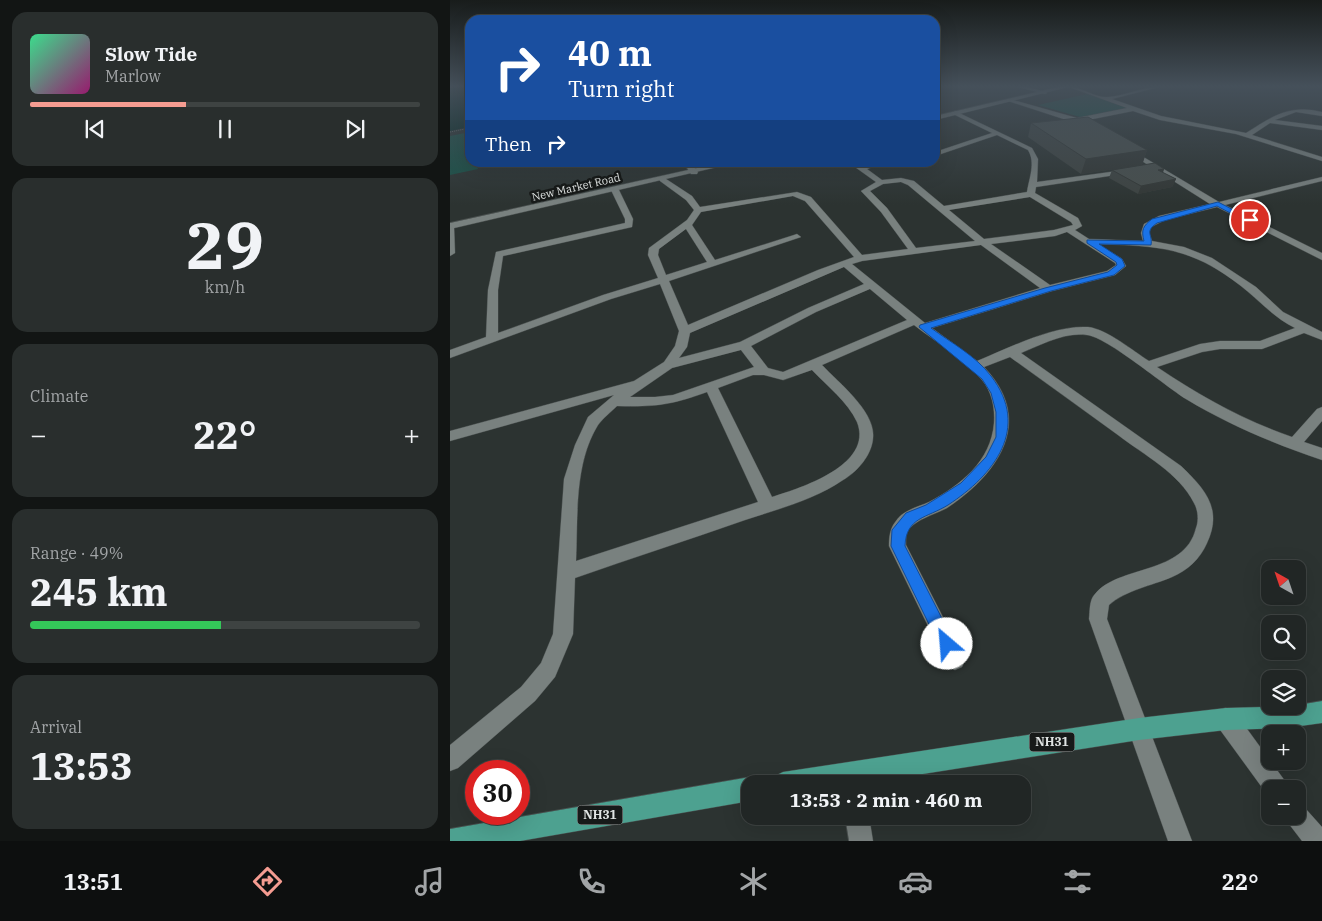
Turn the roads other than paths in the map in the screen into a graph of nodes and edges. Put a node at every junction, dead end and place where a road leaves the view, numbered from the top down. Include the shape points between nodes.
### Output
1 (983, 126) edge
2 (1091, 126) edge
3 (1205, 126) edge
4 (1260, 126) edge
5 (1101, 131) edge
6 (998, 133) junction
7 (1247, 134) junction
8 (1121, 144) edge
9 (940, 152) edge
10 (1322, 159) edge
11 (690, 167) edge
12 (715, 167) edge
13 (857, 167) edge
14 (867, 167) edge
15 (1153, 167) junction
16 (1144, 168) edge
17 (860, 169) junction
18 (1134, 170) edge
19 (694, 172) junction
20 (663, 179) junction
21 (1322, 179) edge
22 (881, 182) junction
23 (1032, 189) junction
24 (615, 190) junction
25 (1218, 204) junction
26 (943, 209) junction
27 (698, 210) junction
28 (688, 224) junction
29 (450, 226) edge
30 (1069, 230) junction
31 (797, 237) dead end
32 (1090, 241) junction
33 (982, 242) junction
34 (1148, 244) junction
35 (913, 250) junction
36 (450, 253) edge
37 (1322, 257) edge
38 (860, 258) junction
39 (845, 263) junction
40 (713, 264) junction
41 (662, 280) junction
42 (872, 284) junction
43 (1048, 289) junction
44 (919, 324) junction
45 (1304, 329) junction
46 (684, 331) junction
47 (1322, 336) edge
48 (492, 340) junction
49 (744, 345) junction
50 (1012, 352) junction
51 (450, 354) edge
52 (668, 365) junction
53 (815, 365) junction
54 (975, 366) junction
55 (1148, 366) junction
56 (764, 371) junction
57 (642, 382) junction
58 (711, 386) junction
59 (614, 402) junction
60 (1322, 412) edge
61 (450, 436) edge
62 (1295, 443) junction
63 (1322, 454) edge
64 (768, 505) junction
65 (567, 572) junction
66 (955, 660) dead end
67 (1322, 712) edge
68 (1226, 719) junction
69 (1139, 729) junction
70 (450, 760) edge
71 (868, 775) edge
72 (1270, 780) edge
73 (741, 791) edge
74 (858, 825) edge
75 (1305, 825) edge
76 (450, 841) edge
77 (861, 841) edge
78 (1180, 841) edge
79 (1318, 841) edge

1 - 6 street
2 - 5 street
3 - 7 street
4 - 7 street
6 - 9 street
6 - 23 street via 1023,144 1034,154
7 - 10 street
8 - 15 street
11 - 19 street
12 - 19 street, New Market Road
13 - 17 street
14 - 17 street
15 - 16 street
15 - 25 street
17 - 22 street
18 - 23 street
19 - 20 street, New Market Road
20 - 24 street, New Market Road
20 - 27 street via 689,198
21 - 25 street
22 - 26 street via 907,181
22 - 35 street via 865,191 884,210
23 - 26 street
23 - 30 street via 1075,220 1078,226
24 - 29 street, New Market Road
24 - 48 street via 629,225 499,254 493,290
25 - 34 street via 1154,221 1147,226
25 - 37 street
26 - 33 street
27 - 28 street
27 - 38 street via 794,194 802,196
28 - 40 street
28 - 41 street via 654,248 653,255
29 - 36 street
30 - 32 street
30 - 33 street
31 - 40 street
32 - 34 street
32 - 43 street via 1119,261 1121,266 1111,273
33 - 35 street
33 - 43 street
34 - 45 street via 1182,249 1208,260 1252,288 1285,319
35 - 38 street
38 - 39 street
39 - 42 street
39 - 46 street
40 - 41 street
41 - 46 street
41 - 48 street
42 - 44 street
42 - 49 street
43 - 44 street
44 - 53 street
44 - 54 street
45 - 47 street
45 - 55 street via 1262,345 1200,348
46 - 52 street via 681,347
48 - 51 street
49 - 52 street
49 - 56 street
50 - 54 street
50 - 55 street via 1058,334 1088,331 1099,334
50 - 69 street via 1176,470 1195,488 1204,504 1207,522 1201,540 1190,556 1177,566 1114,590 1100,601 1098,619
52 - 57 street
53 - 56 street via 783,376
53 - 64 street via 859,414 867,431 862,452 837,476
54 - 66 street via 997,392 1001,412 1001,437 991,460 966,487 931,509 910,517 899,530 898,546
55 - 62 street via 1214,409 1261,432
56 - 58 street via 737,375
57 - 59 street
57 - 61 street
58 - 59 street via 674,399
58 - 64 street
59 - 65 street via 593,421 579,454 572,480
60 - 62 street
62 - 63 street
64 - 65 street
65 - 70 street via 563,634 548,670 528,694
67 - 68 highway, NH31
68 - 69 highway, NH31
68 - 72 street
69 - 71 highway, NH31
69 - 78 street
73 - 76 highway, NH31
74 - 77 street
75 - 79 street

